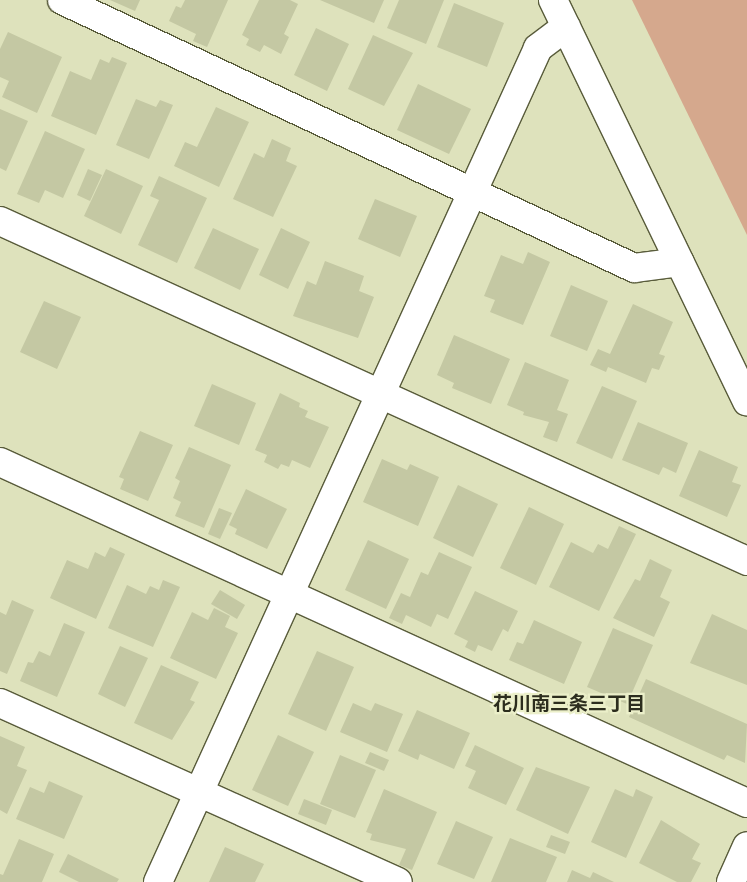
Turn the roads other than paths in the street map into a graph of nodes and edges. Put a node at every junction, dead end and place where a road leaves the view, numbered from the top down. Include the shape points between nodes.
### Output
1 (62, 0) edge
2 (553, 0) edge
3 (566, 27) junction
4 (473, 192) junction
5 (0, 221) edge
6 (680, 262) junction
7 (380, 396) junction
8 (747, 402) edge
9 (0, 462) edge
10 (747, 561) edge
11 (290, 593) junction
12 (0, 703) edge
13 (199, 792) junction
14 (747, 803) edge
15 (747, 846) edge
16 (158, 882) edge
17 (398, 882) edge
18 (731, 882) edge

1 - 4 street
2 - 3 street
3 - 4 street via 538,48
3 - 6 street
4 - 6 street via 634,268
4 - 7 street
5 - 7 street
6 - 8 street
7 - 10 street
7 - 11 street
9 - 11 street
11 - 13 street
11 - 14 street
12 - 13 street
13 - 16 street
13 - 17 street
15 - 18 street

